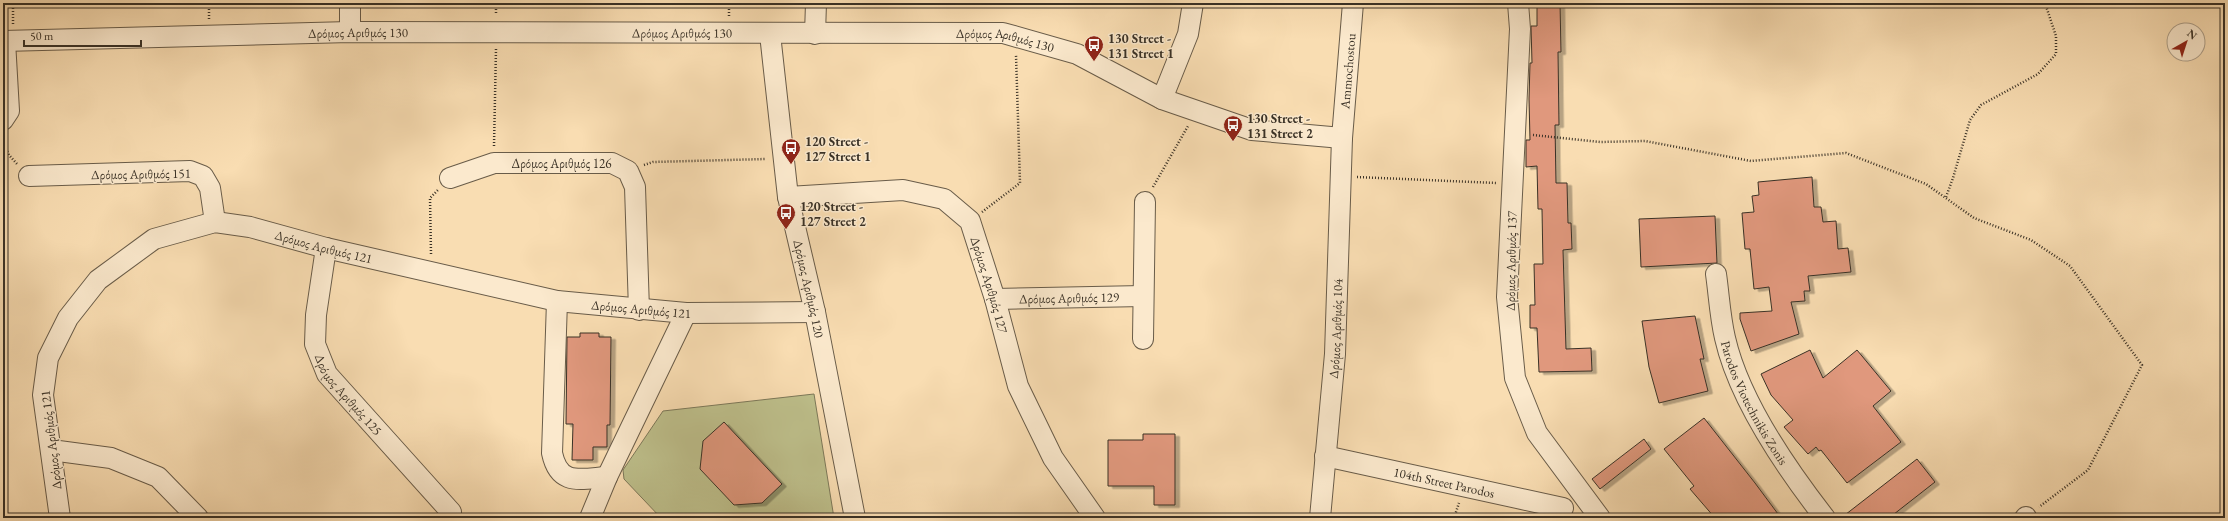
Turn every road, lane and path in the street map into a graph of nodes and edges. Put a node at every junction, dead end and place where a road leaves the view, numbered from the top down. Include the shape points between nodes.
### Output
1 (350, 3) edge
2 (496, 3) edge
3 (816, 3) edge
4 (1193, 3) edge
5 (1353, 3) edge
6 (1518, 3) edge
7 (2045, 3) edge
8 (350, 32) junction
9 (496, 33) junction
10 (770, 34) junction
11 (815, 34) junction
12 (1016, 37) junction
13 (4, 41) edge
14 (1162, 99) junction
15 (1197, 110) junction
16 (3, 120) edge
17 (1515, 133) junction
18 (1342, 138) junction
19 (3, 140) edge
20 (784, 159) junction
21 (494, 163) junction
22 (628, 171) junction
23 (29, 176) joint
24 (1340, 177) junction
25 (450, 178) joint
26 (1513, 184) junction
27 (788, 197) junction
28 (1946, 197) junction
29 (1144, 202) joint
30 (970, 221) junction
31 (215, 222) junction
32 (326, 248) junction
33 (432, 272) junction
34 (1716, 274) dead end
35 (1143, 296) junction
36 (995, 299) junction
37 (557, 301) junction
38 (639, 310) junction
39 (815, 312) junction
40 (686, 313) junction
41 (1143, 339) dead end
42 (51, 450) junction
43 (1325, 456) junction
44 (607, 478) junction
45 (1563, 508) dead end
46 (452, 512) dead end
47 (60, 518) edge
48 (198, 518) edge
49 (590, 518) edge
50 (855, 518) edge
51 (1095, 518) edge
52 (1320, 518) edge
53 (1600, 518) edge
54 (1825, 518) edge
55 (2026, 518) edge

1 - 8 street
2 - 9 path
3 - 11 street
4 - 14 street via 1188,34
5 - 18 street, Ammochostou
6 - 17 street, Δρόμος Αριθμός 137 via 1520,29
7 - 28 path via 2056,36 2056,54 2038,74 1981,104 1970,120
8 - 9 street, Δρόμος Αριθμός 130
8 - 13 street, Δρόμος Αριθμός 130
9 - 10 street, Δρόμος Αριθμός 130
9 - 21 path
10 - 11 street, Δρόμος Αριθμός 130
10 - 20 street, Δρόμος Αριθμός 120
11 - 12 street, Δρόμος Αριθμός 130 via 1003,33
12 - 14 street, Δρόμος Αριθμός 130 via 1077,54
12 - 30 path via 1020,183
13 - 16 street via 9,111
14 - 15 street, Δρόμος Αριθμός 130
15 - 18 street, Δρόμος Αριθμός 130 via 1252,130
15 - 29 path
17 - 26 street, Δρόμος Αριθμός 137
17 - 28 path via 1600,142 1645,140 1751,161 1846,153 1926,184
18 - 24 street, Δρόμος Αριθμός 104
19 - 23 path via 9,155
20 - 22 path via 653,162
20 - 27 street, Δρόμος Αριθμός 120
21 - 22 street, Δρόμος Αριθμός 126 via 612,163
21 - 25 street, Δρόμος Αριθμός 126
22 - 38 street, Δρόμος Αριθμός 126 via 635,187
23 - 31 street, Δρόμος Αριθμός 151 via 190,171 203,176 210,188
24 - 26 path
24 - 43 street, Δρόμος Αριθμός 104 via 1335,354
25 - 33 path via 430,198
26 - 53 street, Δρόμος Αριθμός 137 via 1507,297 1515,378 1537,432
27 - 30 street, Δρόμος Αριθμός 127 via 903,190 944,199
27 - 39 street, Δρόμος Αριθμός 120
28 - 55 path via 1974,218 2031,240 2070,266 2142,364 2088,470
29 - 35 street
30 - 36 street, Δρόμος Αριθμός 127
31 - 32 street, Δρόμος Αριθμός 121 via 250,227
31 - 42 street, Δρόμος Αριθμός 121 via 154,239 98,280 68,318 48,358 43,395
32 - 33 street, Δρόμος Αριθμός 121
32 - 46 street, Δρόμος Αριθμός 125 via 316,315 315,344 327,374
33 - 37 street, Δρόμος Αριθμός 121
34 - 54 street, Parodos Viotechnikis Zonis via 1725,338 1745,395 1797,482
35 - 36 street, Δρόμος Αριθμός 129
35 - 41 street
36 - 51 street, Δρόμος Αριθμός 127 via 1018,386 1053,458
37 - 38 street, Δρόμος Αριθμός 121
37 - 44 street via 552,453 555,465 570,479
38 - 40 street, Δρόμος Αριθμός 121
39 - 40 street, Δρόμος Αριθμός 121
39 - 50 street, Δρόμος Αριθμός 120
40 - 44 street
42 - 47 street, Δρόμος Αριθμός 121
42 - 48 street via 111,458 158,477
43 - 45 street, 104th Street Parodos
43 - 52 street, Δρόμος Αριθμός 104
44 - 49 street

